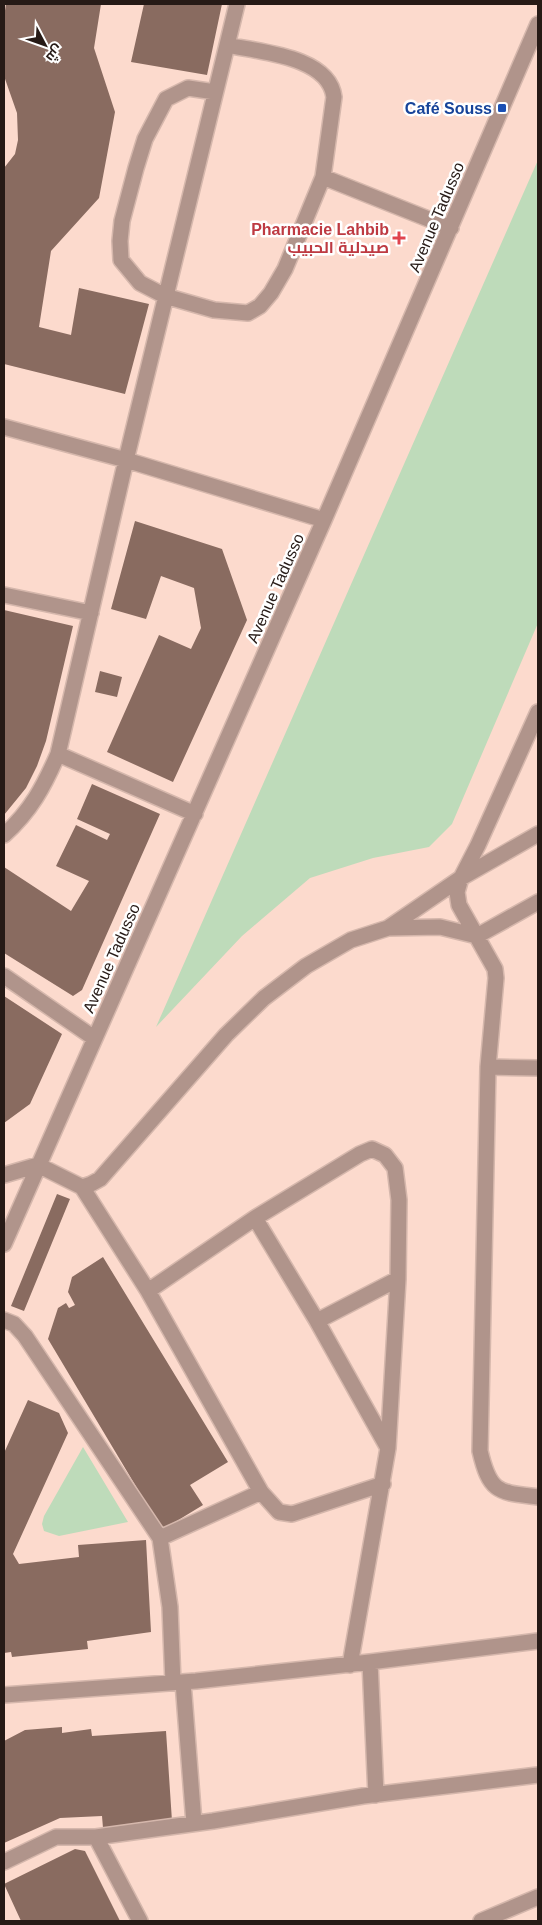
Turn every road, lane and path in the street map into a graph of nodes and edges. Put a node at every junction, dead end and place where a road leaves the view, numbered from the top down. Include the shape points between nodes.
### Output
1 (236, 4) edge
2 (538, 24) edge
3 (227, 45) junction
4 (215, 92) junction
5 (323, 177) junction
6 (451, 228) junction
7 (165, 296) junction
8 (4, 427) edge
9 (126, 460) junction
10 (324, 520) junction
11 (4, 595) edge
12 (91, 613) junction
13 (538, 712) edge
14 (58, 754) junction
15 (195, 814) junction
16 (538, 834) edge
17 (4, 835) edge
18 (461, 878) junction
19 (538, 902) edge
20 (388, 928) junction
21 (477, 936) junction
22 (4, 976) edge
23 (94, 1038) junction
24 (488, 1067) junction
25 (538, 1068) edge
26 (38, 1164) junction
27 (4, 1175) edge
28 (82, 1186) junction
29 (18, 1211) junction
30 (255, 1218) junction
31 (4, 1220) edge
32 (4, 1244) edge
33 (398, 1279) junction
34 (148, 1291) junction
35 (4, 1320) edge
36 (317, 1321) junction
37 (388, 1448) junction
38 (383, 1484) junction
39 (261, 1492) junction
40 (538, 1497) edge
41 (160, 1538) junction
42 (538, 1641) edge
43 (370, 1662) junction
44 (350, 1665) junction
45 (178, 1683) junction
46 (4, 1695) edge
47 (538, 1775) edge
48 (376, 1795) junction
49 (194, 1823) junction
50 (96, 1837) junction
51 (4, 1862) edge
52 (538, 1897) edge
53 (140, 1921) edge
54 (481, 1921) edge

1 - 3 street
2 - 6 street, Avenue Tadusso
3 - 4 street
3 - 5 street via 292,58 318,70 328,79 334,97
4 - 7 street
4 - 7 street via 188,88 166,99 145,139 122,221 121,260 140,282
5 - 6 street
5 - 7 street via 285,268 260,306 248,313 214,310
6 - 10 street, Avenue Tadusso
7 - 9 street
8 - 9 street
9 - 10 street
9 - 12 street
10 - 15 street, Avenue Tadusso
11 - 12 street
12 - 14 street
13 - 18 street
14 - 15 street
14 - 17 street via 42,790
15 - 23 street, Avenue Tadusso
16 - 18 street
18 - 20 street
18 - 21 street via 457,892 459,905
19 - 21 street
20 - 21 street via 440,927
20 - 28 street via 351,940 306,966 264,998 226,1035 100,1178
21 - 24 street via 495,969 496,978
22 - 23 street
23 - 26 street, Avenue Tadusso
24 - 25 street
24 - 40 street via 480,1452 487,1476 499,1490
26 - 27 street
26 - 28 street
26 - 29 street, Avenue Tadusso
28 - 34 street
29 - 31 street
29 - 32 street, Avenue Tadusso
30 - 33 street via 372,1149 385,1155 395,1168 399,1200
30 - 34 street
30 - 36 street
33 - 36 street
33 - 37 street
34 - 39 street
35 - 41 street via 14,1324 26,1336
36 - 37 street
37 - 38 street
38 - 39 street via 292,1514 279,1512
38 - 44 street
39 - 41 street
41 - 45 street
42 - 43 street
43 - 44 street
43 - 48 street
44 - 45 street
45 - 46 street
45 - 49 street
47 - 48 street
48 - 49 street
49 - 50 street
50 - 51 street via 56,1837
50 - 53 street
52 - 54 street

